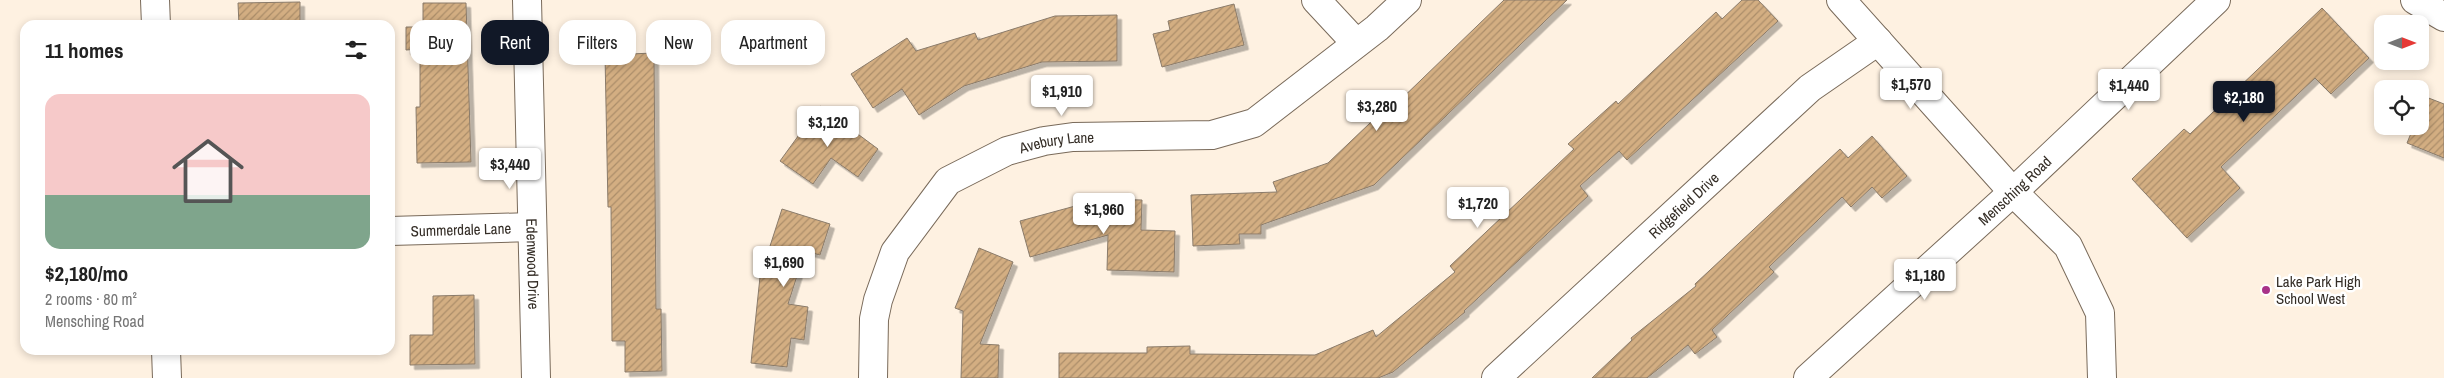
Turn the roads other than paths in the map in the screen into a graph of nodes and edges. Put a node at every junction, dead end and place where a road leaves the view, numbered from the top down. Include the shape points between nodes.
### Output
1 (155, 0) edge
2 (527, 0) edge
3 (1316, 0) edge
4 (1407, 0) edge
5 (1841, 0) edge
6 (2216, 0) edge
7 (2415, 0) edge
8 (2444, 17) edge
9 (156, 20) edge
10 (1878, 41) junction
11 (1356, 43) junction
12 (2013, 192) junction
13 (532, 227) junction
14 (395, 231) edge
15 (166, 355) edge
16 (167, 378) edge
17 (536, 378) edge
18 (873, 378) edge
19 (1496, 378) edge
20 (1808, 378) edge
21 (2102, 378) edge

1 - 9 street
2 - 13 street, Edenwood Drive
3 - 11 street
4 - 11 street, Avebury Lane
5 - 10 street
6 - 12 street, Mensching Road
7 - 8 street
10 - 12 street
10 - 19 street, Ridgefield Drive via 1810,88
11 - 18 street, Avebury Lane via 1254,123 1212,135 1072,137 1044,141 1007,151 948,180 895,252 874,319
12 - 20 street, Mensching Road
12 - 21 street via 2068,246 2100,313
13 - 14 street, Summerdale Lane
13 - 17 street, Edenwood Drive
15 - 16 street

